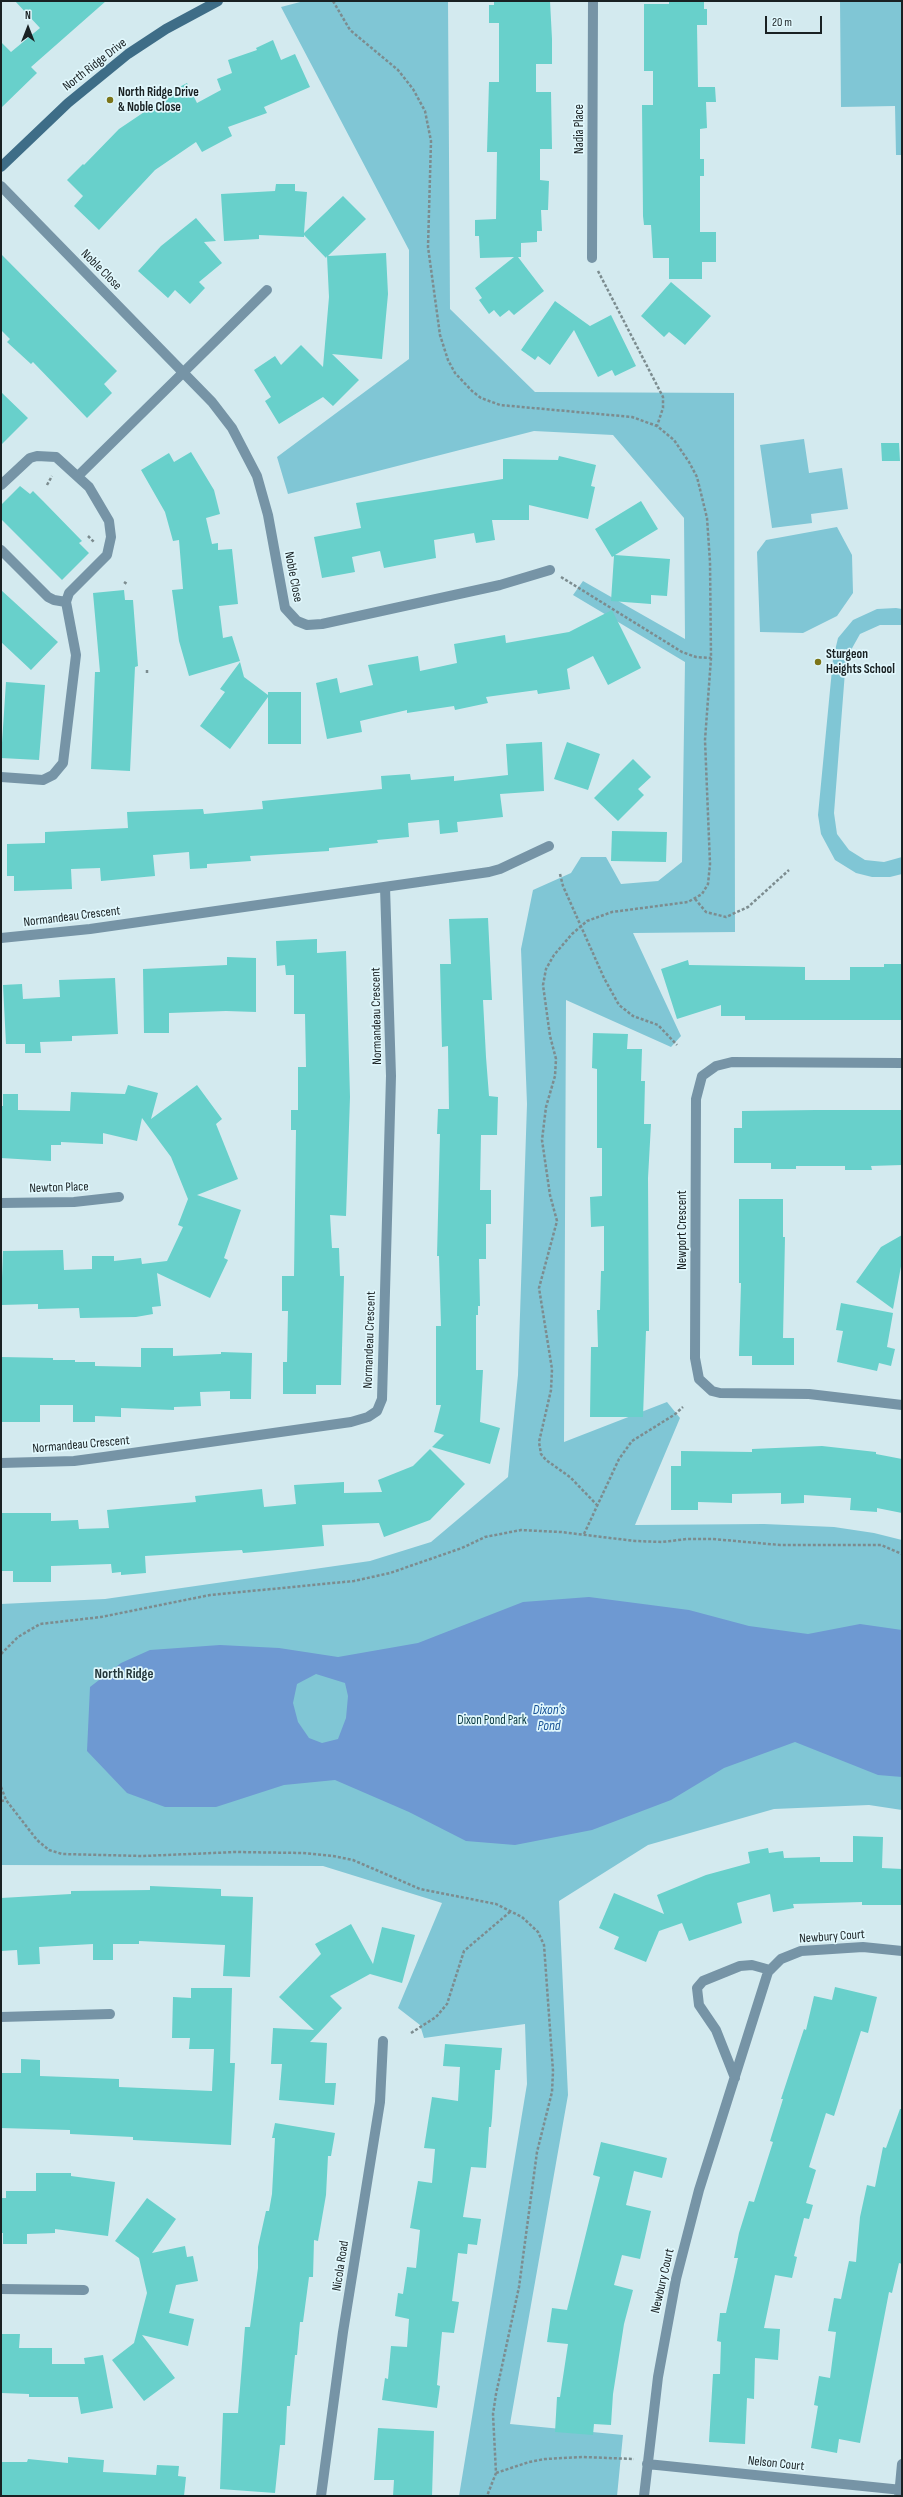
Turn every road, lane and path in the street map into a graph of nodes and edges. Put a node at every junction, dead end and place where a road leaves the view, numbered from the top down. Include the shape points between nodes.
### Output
1 (218, 1) edge
2 (333, 1) edge
3 (593, 1) edge
4 (1, 167) edge
5 (1, 186) edge
6 (592, 258) joint
7 (266, 290) dead end
8 (183, 371) junction
9 (657, 426) junction
10 (52, 476) dead end
11 (78, 476) junction
12 (1, 485) edge
13 (47, 485) dead end
14 (88, 536) dead end
15 (94, 542) dead end
16 (1, 550) edge
17 (550, 570) joint
18 (66, 602) junction
19 (711, 658) junction
20 (1, 777) edge
21 (549, 846) dead end
22 (789, 870) dead end
23 (560, 874) dead end
24 (385, 887) junction
25 (695, 899) junction
26 (580, 926) junction
27 (1, 938) edge
28 (677, 1045) dead end
29 (902, 1063) edge
30 (119, 1197) dead end
31 (1, 1203) edge
32 (902, 1405) edge
33 (683, 1407) dead end
34 (1, 1462) edge
35 (597, 1505) junction
36 (584, 1534) junction
37 (902, 1554) edge
38 (1, 1652) edge
39 (6, 1800) dead end
40 (1, 1801) edge
41 (511, 1911) dead end
42 (902, 1951) edge
43 (770, 1970) junction
44 (110, 2014) dead end
45 (1, 2017) edge
46 (411, 2033) dead end
47 (383, 2041) dead end
48 (735, 2078) junction
49 (1, 2289) edge
50 (84, 2290) dead end
51 (647, 2464) junction
52 (902, 2464) edge
53 (496, 2473) dead end
54 (900, 2492) edge
55 (321, 2496) edge
56 (644, 2496) edge

1 - 4 street, North Ridge Drive via 166,29 128,54 68,103
2 - 9 path via 350,30 398,70 413,88 425,111 431,141 428,247 440,335 455,373 481,398 500,405 617,415 637,418
3 - 6 street, Nadia Place
5 - 8 street, Noble Close
6 - 9 path via 663,397 663,408
7 - 8 street
8 - 11 street
8 - 17 street, Noble Close via 222,414 252,464 268,515 285,608 297,621 307,625 322,624 500,585
9 - 19 path via 683,451 697,477 707,518
10 - 13 path
11 - 12 street via 56,457 38,456 22,464
11 - 18 street via 89,487 109,521 111,537 107,555 69,593
14 - 15 path
16 - 18 street via 48,596
17 - 19 path via 682,652 696,657
18 - 20 street via 76,655 63,763 53,775 43,780
19 - 25 path via 705,740 709,876 705,891
21 - 24 street, Normandeau Crescent via 489,872
22 - 25 path via 748,907 726,917 706,912
23 - 26 path
24 - 27 street, Normandeau Crescent via 90,929
24 - 34 street, Normandeau Crescent via 391,1076 382,1399 377,1411 368,1418 352,1422 104,1458
25 - 26 path via 677,905 604,914
26 - 28 path via 611,993 620,1005 633,1016 658,1025
26 - 35 path via 554,955 546,969 543,985 550,1036 556,1058 555,1076 546,1106 542,1140 550,1195 557,1221 540,1288 552,1369 551,1390 538,1442 541,1454 546,1460 582,1487
29 - 32 street, Newport Crescent via 732,1062 716,1066 702,1076 696,1100 695,1358 699,1379 716,1392 816,1394
30 - 31 street, Newton Place via 74,1202
33 - 35 path via 632,1442 619,1459
35 - 36 path
36 - 37 path via 635,1541 713,1539 780,1545 881,1545
36 - 38 path via 521,1530 485,1537 462,1548 390,1573 354,1581 216,1594 101,1617 40,1624 18,1637
39 - 40 path
41 - 46 path via 464,1951 447,2004 436,2017
42 - 43 street, Newbury Court via 863,1947 801,1951 781,1959
43 - 48 street, Newbury Court via 762,1988
43 - 48 street via 752,1965 740,1966 703,1981 697,1988 698,2005 716,2030
44 - 45 street
47 - 55 street, Nicola Road via 380,2102 343,2332
48 - 51 street, Newbury Court via 699,2190 676,2279 659,2369
49 - 50 street
51 - 53 path via 634,2459 572,2457 529,2462
51 - 54 street, Nelson Court
51 - 56 street, Newbury Court
52 - 54 street

